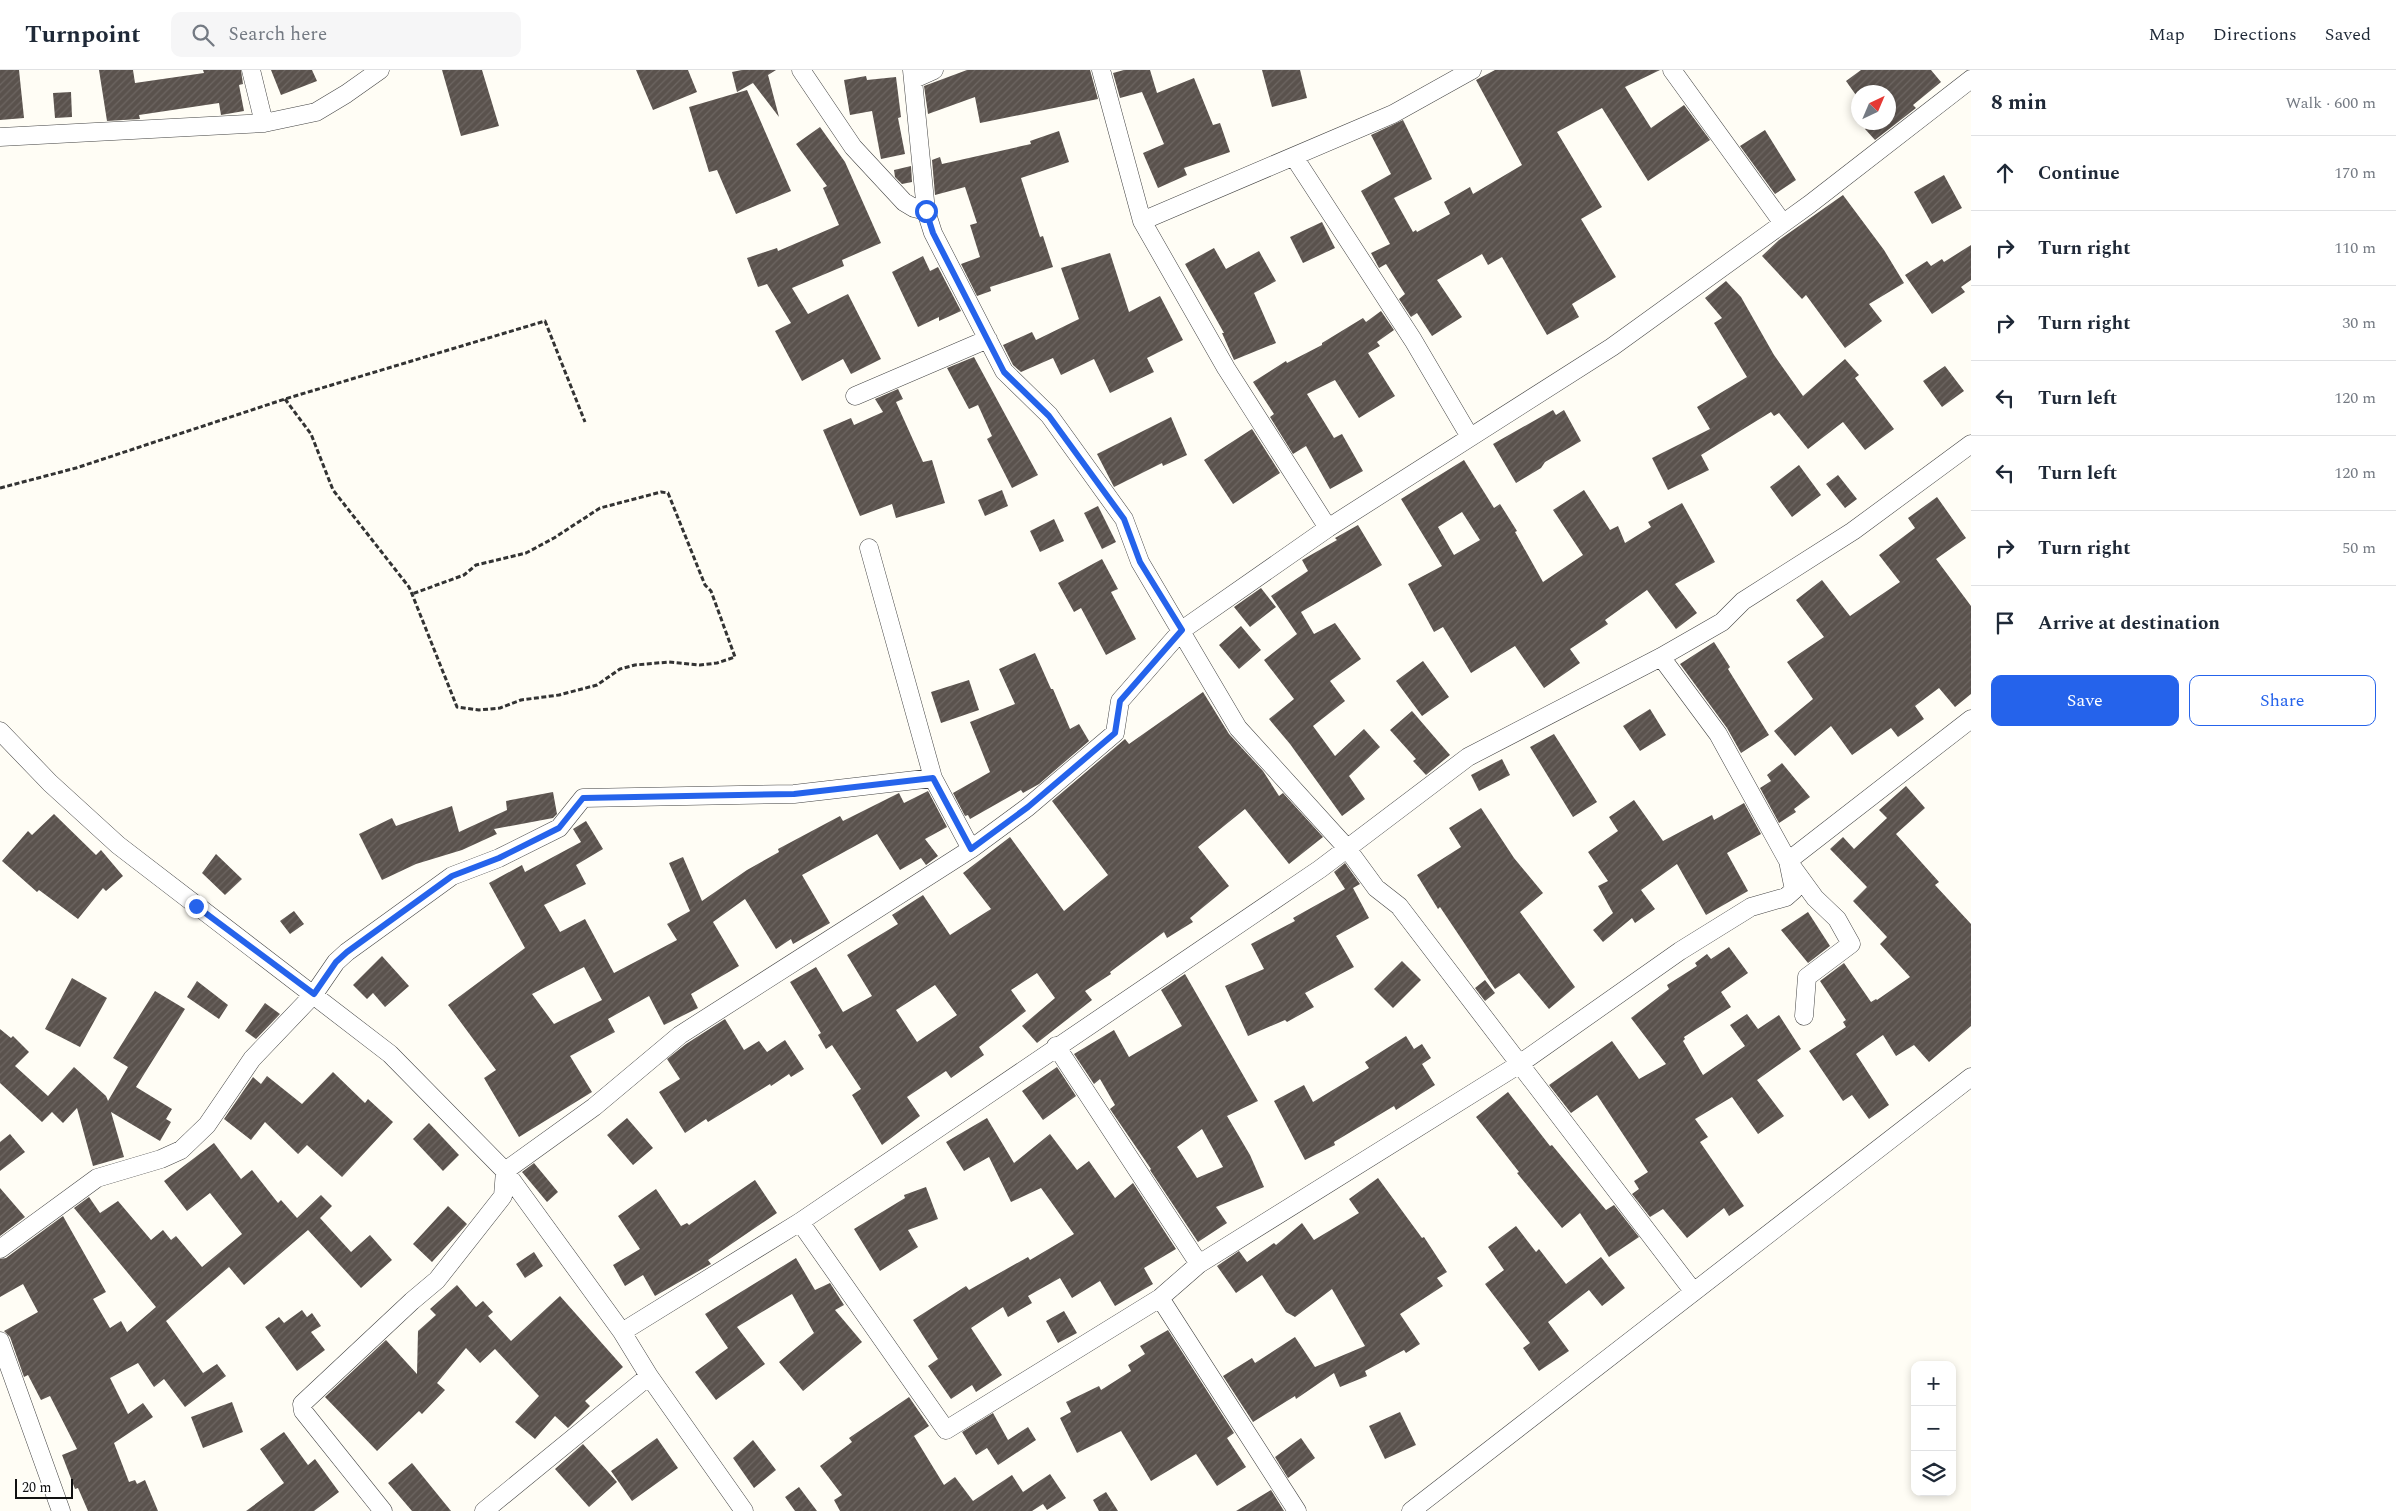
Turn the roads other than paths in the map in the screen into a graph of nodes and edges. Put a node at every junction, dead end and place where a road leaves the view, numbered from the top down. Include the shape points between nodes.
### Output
1 (251, 70) edge
2 (380, 70) edge
3 (801, 70) edge
4 (934, 70) edge
5 (1101, 70) edge
6 (1472, 70) edge
7 (1672, 70) edge
8 (913, 74) edge
9 (1971, 79) edge
10 (264, 123) junction
11 (0, 137) edge
12 (1294, 157) junction
13 (926, 211) junction
14 (1142, 221) junction
15 (1782, 222) junction
16 (988, 340) junction
17 (855, 396) dead end
18 (1470, 437) junction
19 (1971, 444) edge
20 (1328, 528) junction
21 (869, 548) dead end
22 (1182, 630) junction
23 (1661, 657) junction
24 (1971, 720) edge
25 (0, 731) edge
26 (933, 778) junction
27 (1346, 847) junction
28 (971, 849) junction
29 (1788, 861) junction
30 (314, 994) junction
31 (1804, 1016) dead end
32 (1056, 1046) junction
33 (1518, 1064) junction
34 (1971, 1077) edge
35 (505, 1171) junction
36 (800, 1222) junction
37 (0, 1249) edge
38 (1199, 1264) junction
39 (1693, 1291) junction
40 (1160, 1298) junction
41 (622, 1332) junction
42 (0, 1341) edge
43 (648, 1376) junction
44 (62, 1511) edge
45 (383, 1511) edge
46 (484, 1511) edge
47 (744, 1511) edge
48 (1297, 1511) edge
49 (1411, 1511) edge

1 - 10 street
2 - 10 street via 316,112
3 - 13 street via 853,147 904,202
4 - 8 street
5 - 14 street
6 - 12 street via 1393,114
7 - 15 street
8 - 13 street
9 - 15 street via 1810,204
10 - 11 street
12 - 14 street
12 - 18 street via 1413,340
13 - 16 street via 933,233
14 - 20 street via 1226,368
15 - 18 street via 1612,347
16 - 17 street
16 - 22 street via 1004,372 1049,416 1124,519 1140,562
18 - 20 street
19 - 23 street via 1852,531 1743,601 1722,622
20 - 22 street
21 - 26 street
22 - 27 street via 1238,728
22 - 28 street via 1120,701 1115,733 1028,807
23 - 27 street via 1468,757
23 - 29 street via 1718,734
24 - 29 street
25 - 30 street via 50,783 118,844
26 - 28 street
26 - 30 street via 794,794 583,798 559,828 499,858 452,876 347,952
27 - 32 street via 1320,869
27 - 33 street via 1376,888 1399,906
28 - 35 street via 680,1036 594,1107
29 - 31 street via 1815,898 1837,919 1851,944 1807,977
29 - 33 street via 1794,890 1786,897 1751,907 1680,951
30 - 35 street via 390,1054
30 - 37 street via 252,1059 207,1125 181,1150 97,1178
32 - 36 street
32 - 38 street
33 - 38 street
33 - 39 street
34 - 39 street
35 - 41 street
35 - 45 street via 503,1196 438,1280 302,1404 302,1411
36 - 40 street via 946,1430
36 - 41 street
38 - 40 street
39 - 49 street
40 - 48 street
41 - 43 street
42 - 44 street
43 - 46 street
43 - 47 street

